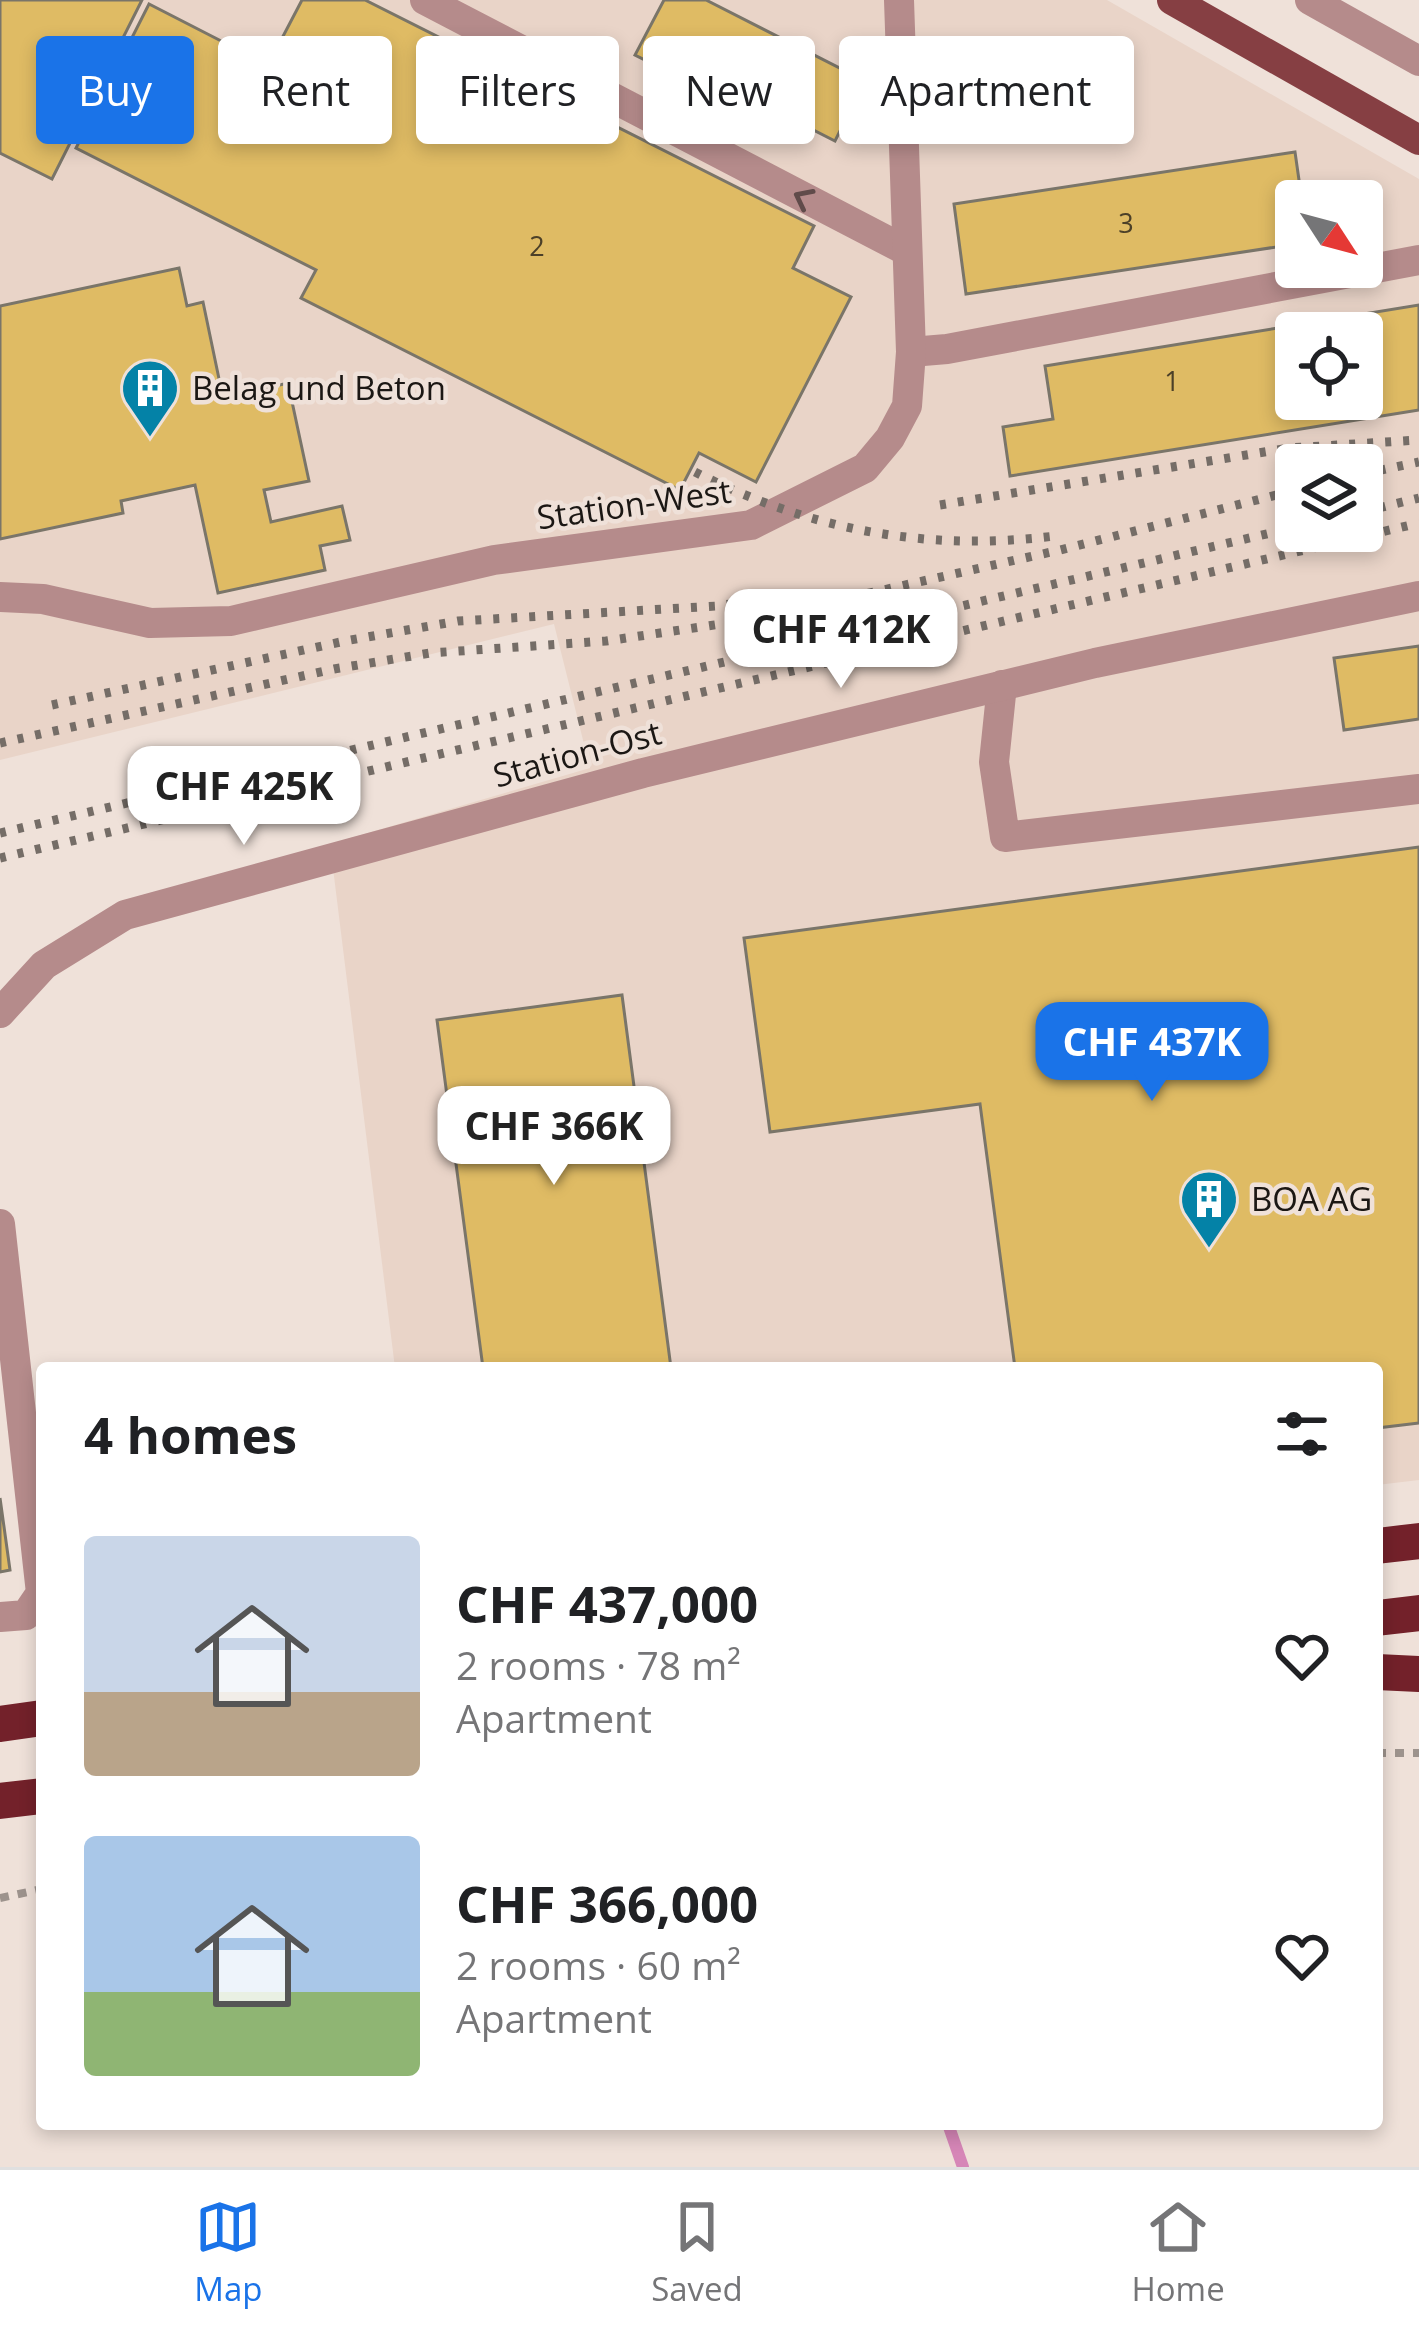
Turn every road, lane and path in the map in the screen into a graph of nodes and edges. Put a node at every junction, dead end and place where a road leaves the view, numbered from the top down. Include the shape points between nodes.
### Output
1 (425, 0) edge
2 (899, 0) edge
3 (1172, 0) edge
4 (1310, 0) edge
5 (1419, 61) edge
6 (1419, 140) edge
7 (907, 251) junction
8 (1419, 260) edge
9 (911, 352) junction
10 (1419, 596) edge
11 (0, 597) edge
12 (1002, 685) junction
13 (1419, 789) edge
14 (0, 1013) edge
15 (0, 1224) edge
16 (1419, 1540) edge
17 (1383, 1545) edge
18 (36, 1548) edge
19 (1419, 1612) edge
20 (1383, 1617) edge
21 (1383, 1672) edge
22 (1419, 1674) edge
23 (36, 1719) edge
24 (0, 1724) edge
25 (1383, 1753) edge
26 (1419, 1753) edge
27 (36, 1797) edge
28 (0, 1801) edge
29 (36, 1890) edge
30 (0, 1898) edge

7 -> 1 street
2 - 7 street, Station-West
3 - 6 main road
4 - 5 street
7 - 9 street, Station-West
8 - 9 street
9 - 11 street, Station-West via 907,406 865,469 751,525 494,560 231,621 150,623
10 - 12 street, Station-Ost
12 - 13 street via 994,762 1005,837
12 - 14 street, Station-Ost via 125,915 44,964
15 - 18 street
16 - 17 highway
19 - 20 highway
21 - 22 highway
23 - 24 highway
25 - 26 path
27 - 28 highway
29 - 30 path

